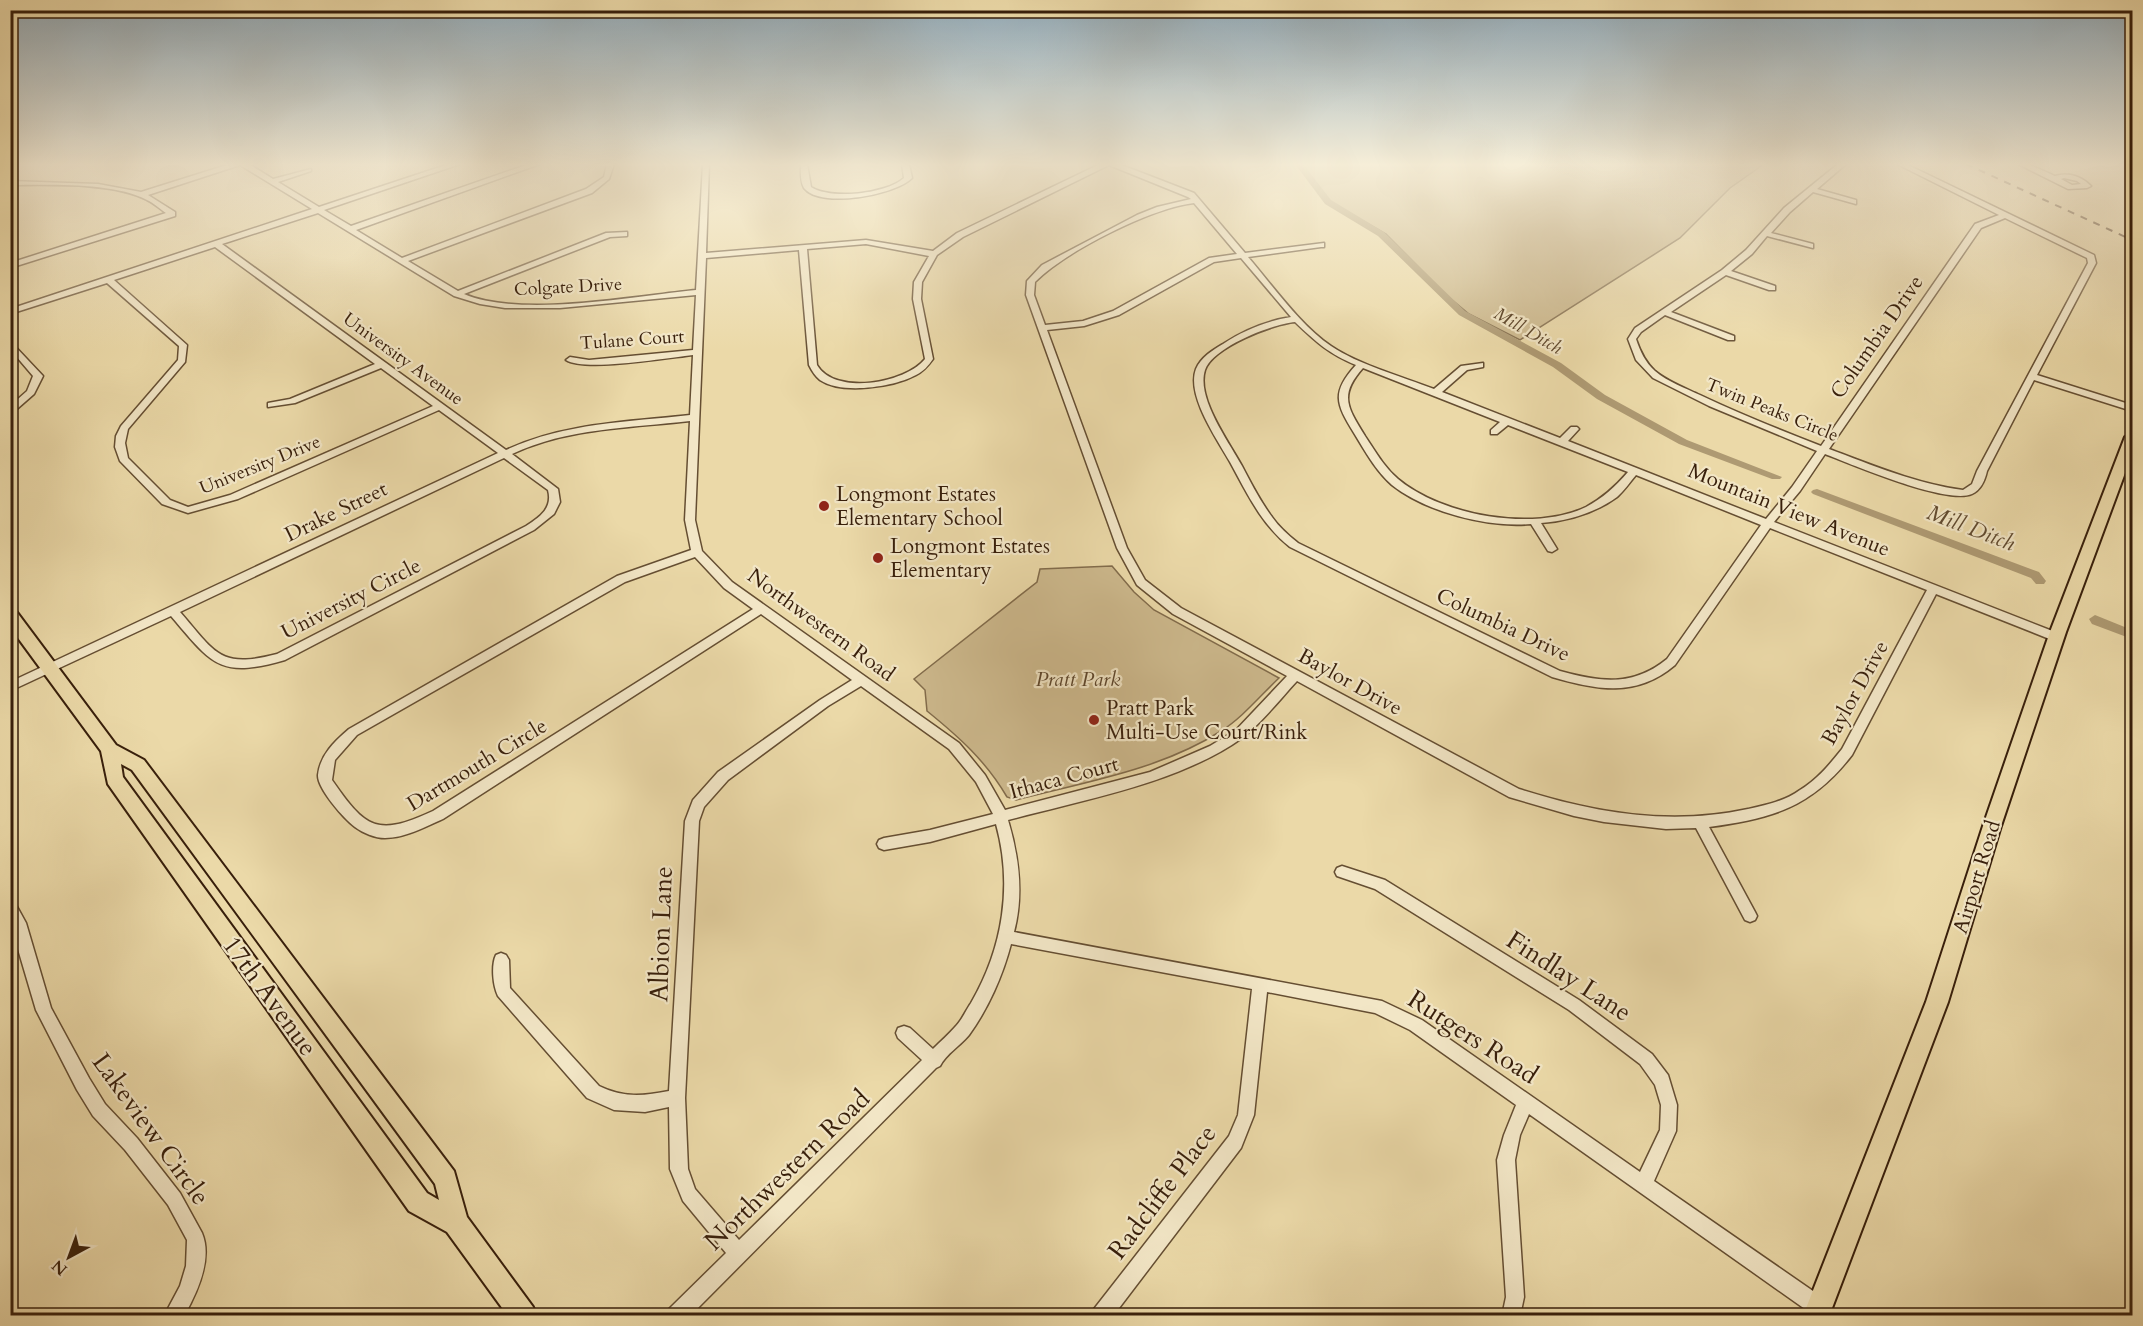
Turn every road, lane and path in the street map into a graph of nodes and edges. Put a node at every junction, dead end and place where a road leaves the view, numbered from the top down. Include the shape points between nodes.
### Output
1 (135, 226) edge
2 (271, 226) edge
3 (345, 226) edge
4 (359, 226) edge
5 (495, 226) edge
6 (704, 226) edge
7 (979, 226) edge
8 (1124, 226) edge
9 (1218, 226) edge
10 (1774, 226) edge
11 (1978, 226) edge
12 (2029, 226) edge
13 (350, 229) junction
14 (624, 234) dead end
15 (1767, 234) junction
16 (217, 244) junction
17 (1321, 245) dead end
18 (1810, 246) dead end
19 (802, 247) junction
20 (934, 254) junction
21 (1242, 254) junction
22 (703, 256) junction
23 (401, 261) junction
24 (10, 266) edge
25 (1725, 272) junction
26 (109, 280) junction
27 (1772, 288) dead end
28 (700, 292) junction
29 (457, 294) junction
30 (10, 312) edge
31 (1664, 312) junction
32 (1297, 319) junction
33 (1042, 328) junction
34 (1731, 338) dead end
35 (10, 343) edge
36 (696, 352) junction
37 (570, 360) dead end
38 (382, 364) junction
39 (1362, 364) junction
40 (1480, 365) dead end
41 (2033, 377) junction
42 (1435, 393) junction
43 (271, 405) dead end
44 (438, 407) junction
45 (2133, 408) edge
46 (10, 412) edge
47 (693, 418) junction
48 (1506, 421) junction
49 (1574, 429) dead end
50 (1494, 432) dead end
51 (2133, 437) edge
52 (1562, 442) junction
53 (1821, 449) junction
54 (504, 453) junction
55 (1634, 471) junction
56 (1961, 494) junction
57 (1970, 504) dead end
58 (553, 509) joint
59 (1534, 522) junction
60 (1768, 523) junction
61 (1552, 549) dead end
62 (698, 552) junction
63 (1933, 589) junction
64 (761, 609) junction
65 (173, 611) junction
66 (10, 615) edge
67 (2056, 637) junction
68 (51, 669) junction
69 (1295, 675) junction
70 (861, 680) junction
71 (10, 687) edge
72 (110, 750) junction
73 (1002, 817) junction
74 (1700, 823) junction
75 (884, 844) dead end
76 (1342, 872) dead end
77 (10, 907) edge
78 (1750, 916) dead end
79 (1008, 937) junction
80 (501, 960) dead end
81 (1260, 984) junction
82 (904, 1033) dead end
83 (934, 1061) junction
84 (677, 1098) junction
85 (1526, 1102) junction
86 (1643, 1185) junction
87 (456, 1223) junction
88 (738, 1253) junction
89 (1817, 1311) edge
90 (173, 1316) edge
91 (524, 1316) edge
92 (676, 1316) edge
93 (1101, 1316) edge
94 (1511, 1316) edge

1 - 24 street
2 - 16 street
3 - 13 street, Colgate Drive
4 - 13 street
5 - 23 street
6 - 22 street, Northwestern Road
7 - 20 street
8 - 33 street, Baylor Drive via 1037,273 1029,290
9 - 21 street, Mountain View Avenue
10 - 15 street, Twin Peaks Circle
11 - 53 street, Columbia Drive
12 - 41 street via 2091,257 2092,263
13 - 23 street, Colgate Drive
14 - 29 street via 600,238
15 - 18 street
15 - 25 street, Twin Peaks Circle
16 - 26 street
16 - 38 street, University Avenue
17 - 21 street
19 - 20 street via 866,242
19 - 20 street via 813,366 826,380 841,384 887,382 905,378 926,366 929,359 918,305 918,282
19 - 22 street
21 - 32 street, Mountain View Avenue
21 - 33 street via 1199,265 1101,319
22 - 28 street, Northwestern Road
23 - 29 street, Colgate Drive
25 - 27 street
25 - 31 street, Twin Peaks Circle
26 - 30 street
26 - 44 street, University Drive via 183,345 182,360 124,428 120,438 124,459 166,502 188,510 234,496
28 - 29 street, Colgate Drive via 522,307 479,302
28 - 36 street, Northwestern Road
31 - 34 street
31 - 53 street, Twin Peaks Circle via 1638,330 1632,339 1635,351 1656,376
32 - 39 street, Mountain View Avenue via 1325,346
32 - 60 street, Columbia Drive via 1243,335 1212,356 1199,374 1201,397 1266,521 1294,545 1556,674 1615,685 1641,681 1662,671
33 - 69 street, Baylor Drive via 1101,495 1122,548 1141,582 1177,611
35 - 46 street via 38,376 31,392
36 - 37 street, Tulane Court via 589,363
36 - 47 street, Northwestern Road
38 - 43 street via 292,401
38 - 44 street, University Avenue
39 - 42 street, Mountain View Avenue
39 - 59 street via 1345,382 1341,402 1370,453 1390,478 1424,500 1447,509
40 - 42 street via 1464,368
41 - 45 street
41 - 56 street via 1978,484
42 - 48 street, Mountain View Avenue
44 - 54 street, University Avenue
47 - 54 street, Drake Street via 572,431
47 - 62 street, Northwestern Road via 690,520
48 - 50 street
48 - 52 street, Mountain View Avenue
49 - 52 street
51 - 67 main road, Airport Road
52 - 55 street, Mountain View Avenue
53 - 56 street, Twin Peaks Circle via 1935,490
53 - 60 street, Columbia Drive
54 - 58 street, University Avenue via 553,489
54 - 65 street, Drake Street
55 - 59 street via 1619,491 1600,505
55 - 60 street, Mountain View Avenue
56 - 57 street
58 - 65 street, University Circle via 530,528 281,657 259,664 238,667 218,661
59 - 61 street
60 - 63 street, Mountain View Avenue
62 - 64 street, Northwestern Road via 716,574
62 - 64 street, Dartmouth Circle via 621,579 353,732 328,760 325,781 361,827 390,833 415,827
63 - 67 street, Mountain View Avenue
63 - 74 street, Baylor Drive via 1847,752 1832,771 1804,795 1779,806
64 - 70 street, Northwestern Road
65 - 68 street, Drake Street
66 - 68 main road, 17th Avenue
67 - 89 main road, Airport Road via 1937,1002
68 - 71 street, Drake Street
68 - 72 main road, 17th Avenue
69 - 73 street, Ithaca Court via 1240,733 1215,749 1154,776
69 - 74 street, Baylor Drive via 1514,793 1609,819
70 - 73 street, Northwestern Road via 954,746 987,785
70 - 84 street, Albion Lane via 723,776 698,804 689,848
72 - 87 main road, 17th Avenue via 138,765 446,1179
72 - 87 main road, 17th Avenue via 114,779 418,1202
73 - 75 street, Ithaca Court
73 - 79 street, Northwestern Road via 1014,875
74 - 78 street
76 - 86 street, Findlay Lane via 1390,890 1574,1005 1646,1059 1662,1081 1669,1122
77 - 90 street, Lakeview Circle via 19,922 44,1010 83,1084 99,1110 174,1199 196,1239 195,1266 188,1290
79 - 81 street, Rutgers Road
79 - 83 street, Northwestern Road via 995,975 975,1012
80 - 84 street via 503,991 593,1092 614,1102 645,1104
81 - 85 street, Rutgers Road via 1377,1006 1416,1025
81 - 93 street, Radcliffe Place via 1246,1115 1235,1142
82 - 83 street
83 - 88 street, Northwestern Road
84 - 88 street, Albion Lane via 679,1168 689,1195
85 - 86 street, Rutgers Road
85 - 94 street via 1506,1160 1515,1297
86 - 89 street, Rutgers Road
87 - 91 main road, 17th Avenue
88 - 92 street, Northwestern Road

